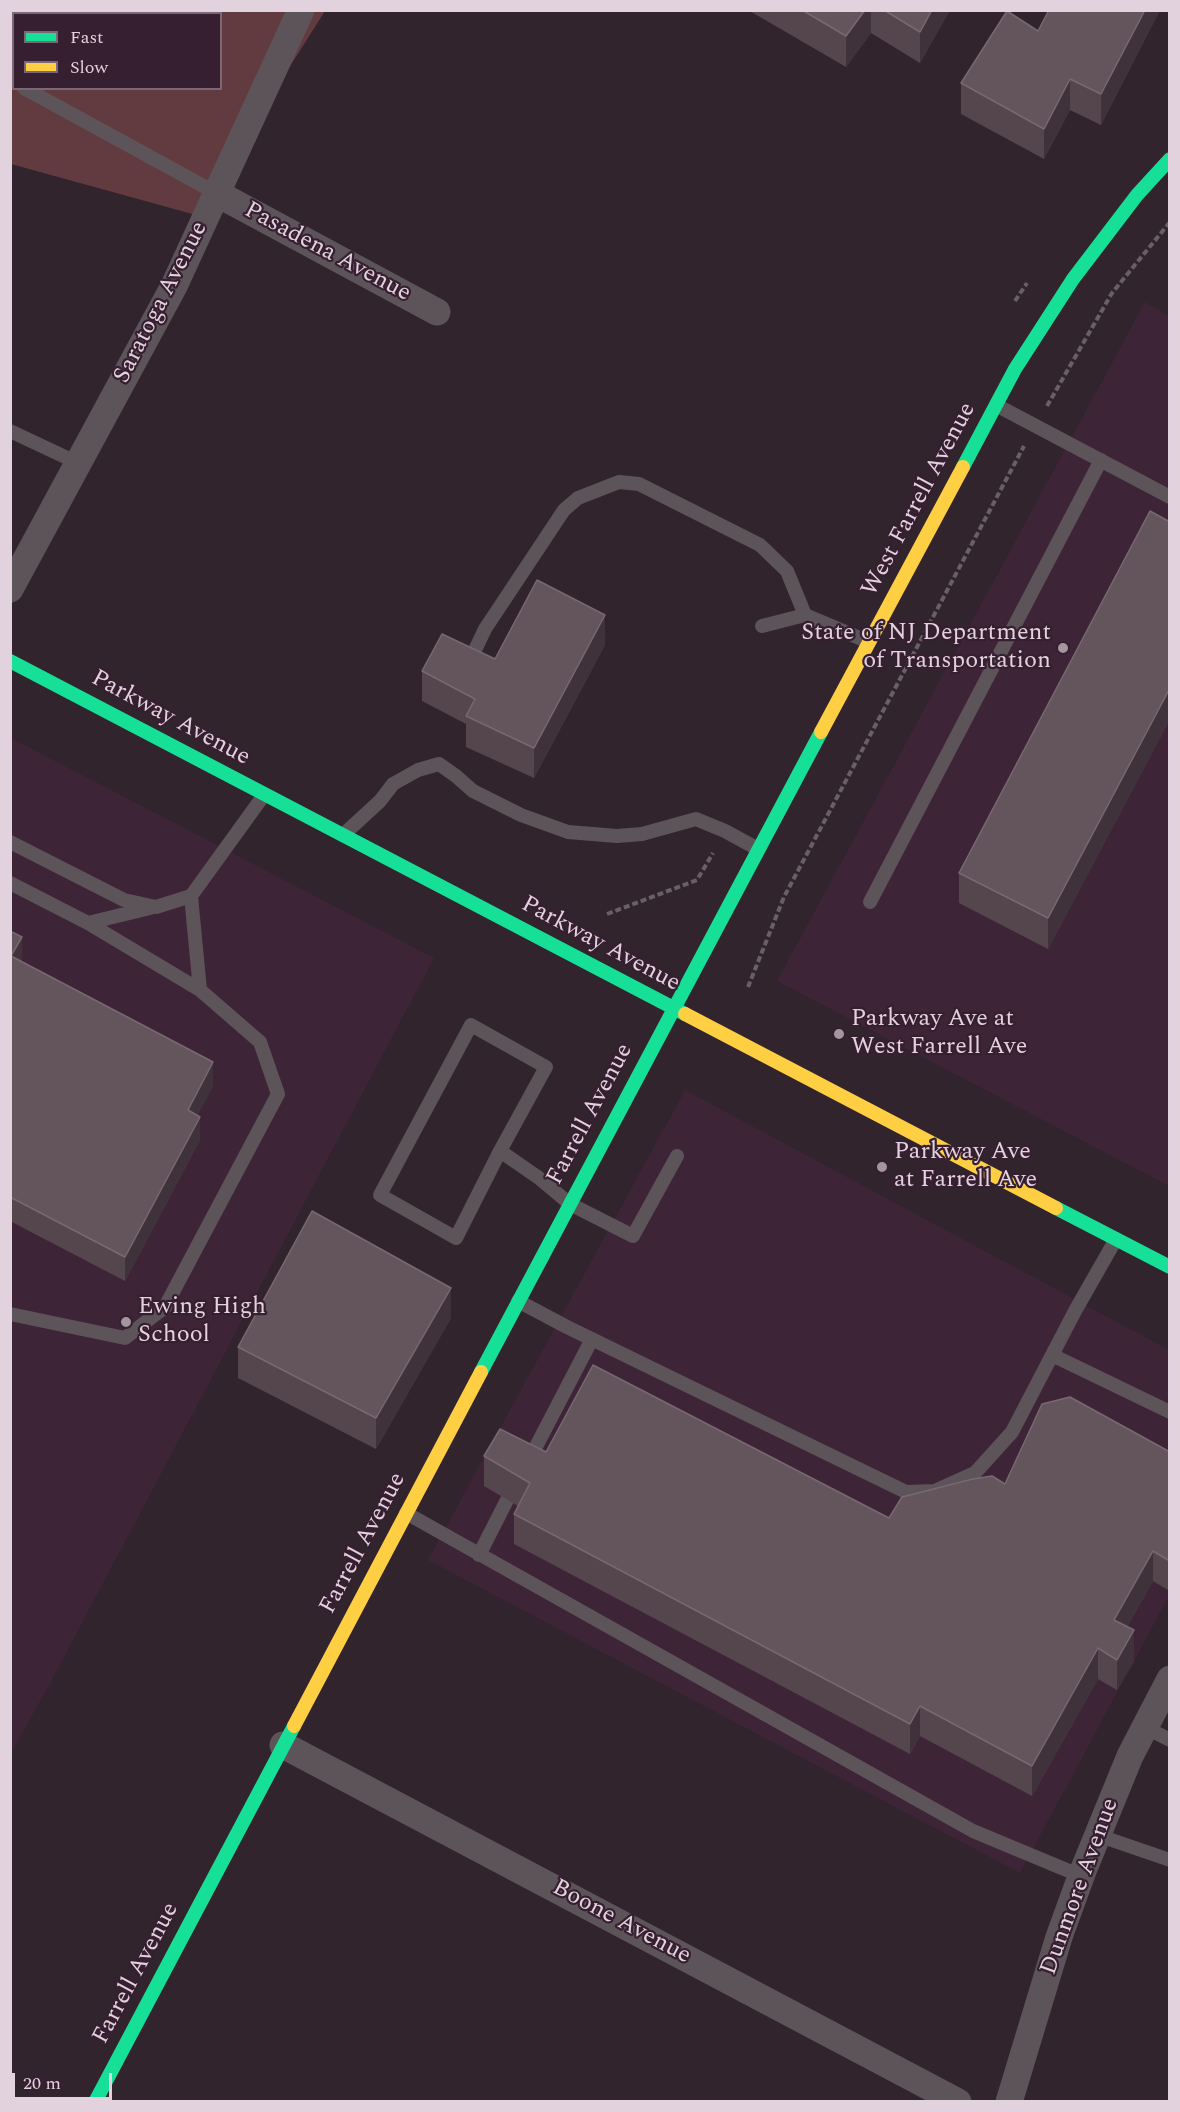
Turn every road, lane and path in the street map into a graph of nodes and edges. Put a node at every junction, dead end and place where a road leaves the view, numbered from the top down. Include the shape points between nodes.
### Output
1 (301, 10) edge
2 (28, 90) edge
3 (1170, 159) edge
4 (218, 194) junction
5 (1170, 222) edge
6 (436, 312) dead end
7 (996, 405) junction
8 (1036, 425) junction
9 (10, 431) edge
10 (1101, 460) junction
11 (78, 463) junction
12 (1170, 497) edge
13 (10, 589) edge
14 (805, 615) junction
15 (762, 626) dead end
16 (869, 642) junction
17 (475, 650) edge
18 (10, 661) edge
19 (264, 794) junction
20 (343, 835) junction
21 (10, 842) edge
22 (758, 849) junction
23 (10, 883) edge
24 (191, 896) junction
25 (870, 902) dead end
26 (156, 907) junction
27 (88, 923) junction
28 (748, 987) dead end
29 (200, 990) junction
30 (673, 1009) junction
31 (500, 1151) junction
32 (676, 1156) dead end
33 (570, 1204) junction
34 (1116, 1239) junction
35 (1170, 1267) edge
36 (518, 1301) junction
37 (10, 1314) edge
38 (592, 1339) junction
39 (1052, 1355) junction
40 (1170, 1412) edge
41 (523, 1471) edge
42 (507, 1500) edge
43 (406, 1514) junction
44 (479, 1555) junction
45 (1170, 1679) edge
46 (1145, 1727) junction
47 (1170, 1740) edge
48 (283, 1745) junction
49 (1097, 1835) junction
50 (1170, 1860) edge
51 (1081, 1876) junction
52 (95, 2102) edge
53 (958, 2102) edge
54 (1010, 2102) edge

1 - 4 street, Saratoga Avenue
2 - 4 lane
3 - 7 street, West Farrell Avenue via 1072,279
4 - 6 street, Pasadena Avenue
4 - 11 street, Saratoga Avenue via 174,286
5 - 8 path via 1112,293
7 - 8 lane
7 - 16 street, West Farrell Avenue
8 - 10 lane
8 - 28 path via 784,897
9 - 11 lane
10 - 12 lane
10 - 25 lane
11 - 13 street, Saratoga Avenue
14 - 15 lane
14 - 16 lane
14 - 17 lane via 787,571 760,545 639,484 619,482 578,498 564,510
16 - 22 street, West Farrell Avenue
18 - 19 street, Parkway Avenue
19 - 20 street, Parkway Avenue
19 - 24 lane
20 - 22 lane via 393,784 439,764 473,791 520,816 568,832 642,834 696,819
20 - 30 street, Parkway Avenue
21 - 26 lane via 124,900
22 - 30 street, West Farrell Avenue
23 - 27 lane
24 - 26 lane
24 - 29 lane
26 - 27 lane
27 - 29 lane
29 - 37 lane via 260,1042 278,1094 165,1307 125,1338
30 - 33 street, Farrell Avenue
30 - 34 street, Parkway Avenue
31 - 31 lane via 456,1238 380,1195 471,1025 546,1067
31 - 33 lane
32 - 33 lane via 633,1236
33 - 36 street, Farrell Avenue
34 - 35 street, Parkway Avenue
34 - 39 lane
36 - 38 lane
36 - 43 street, Farrell Avenue
38 - 39 lane via 906,1492 935,1491 975,1473 1012,1432
38 - 41 lane
39 - 40 lane
42 - 44 lane
43 - 44 lane
43 - 48 street, Farrell Avenue
44 - 51 lane via 973,1831
45 - 46 street, Dunmore Avenue
46 - 47 lane
46 - 49 street, Dunmore Avenue
48 - 52 street, Farrell Avenue
48 - 53 street, Boone Avenue
49 - 50 lane
49 - 51 street, Dunmore Avenue
51 - 54 street, Dunmore Avenue

